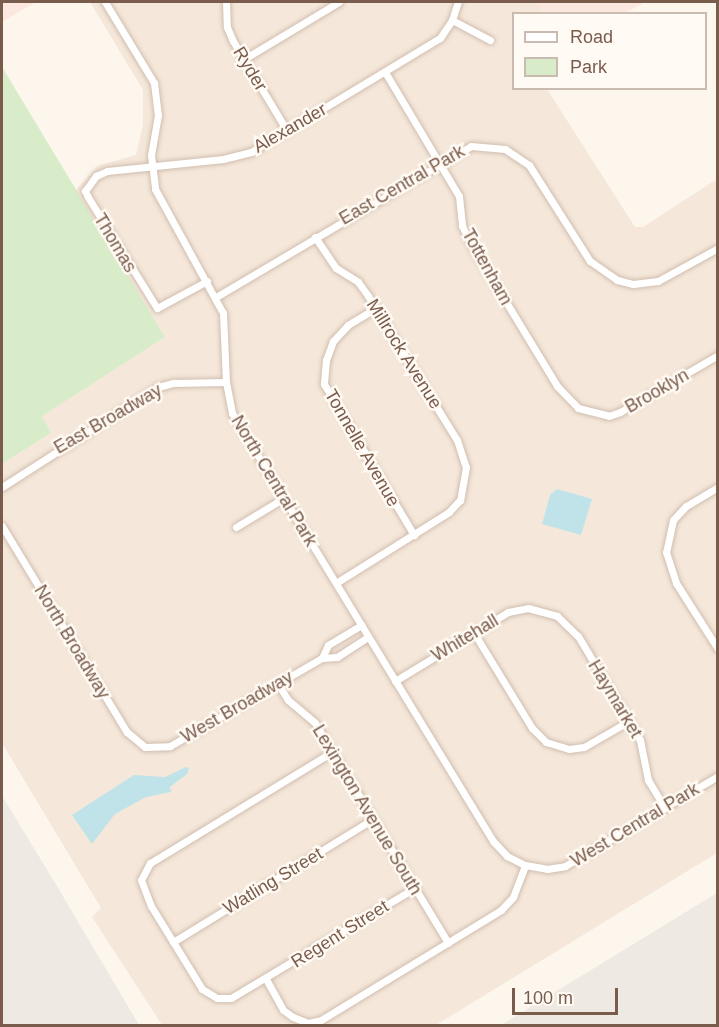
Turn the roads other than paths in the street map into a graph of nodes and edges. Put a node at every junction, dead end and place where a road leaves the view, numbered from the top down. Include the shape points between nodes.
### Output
1 (105, 2) edge
2 (226, 2) edge
3 (339, 2) edge
4 (458, 2) edge
5 (452, 21) junction
6 (490, 40) dead end
7 (244, 59) junction
8 (385, 72) junction
9 (287, 131) junction
10 (438, 162) junction
11 (151, 165) junction
12 (315, 237) junction
13 (717, 248) edge
14 (207, 281) junction
15 (216, 297) junction
16 (375, 308) junction
17 (717, 356) edge
18 (226, 382) junction
19 (593, 413) joint
20 (2, 487) edge
21 (717, 487) edge
22 (284, 498) junction
23 (2, 526) edge
24 (237, 527) dead end
25 (414, 535) junction
26 (336, 583) junction
27 (539, 609) joint
28 (361, 625) junction
29 (474, 633) junction
30 (344, 635) junction
31 (368, 637) junction
32 (352, 648) junction
33 (717, 649) edge
34 (322, 658) junction
35 (395, 681) junction
36 (278, 684) junction
37 (629, 721) junction
38 (151, 748) joint
39 (332, 752) junction
40 (717, 776) edge
41 (665, 808) junction
42 (373, 819) junction
43 (516, 861) joint
44 (525, 865) junction
45 (415, 888) junction
46 (173, 942) junction
47 (448, 943) junction
48 (266, 979) junction

1 - 11 street, North Central Park via 154,83 158,115
2 - 7 street, Ryder via 227,27
3 - 7 street
4 - 5 street
5 - 6 street
5 - 8 street, Alexander via 440,38
7 - 9 street, Ryder
8 - 9 street, Alexander
8 - 10 street, Tottenham
9 - 11 street, Alexander via 240,156
10 - 12 street, East Central Park
10 - 13 street, East Central Park via 471,146 496,146 518,156 540,180 590,261 617,280 633,284 658,281
10 - 19 street, Tottenham via 459,196 464,232 557,386 578,408
11 - 14 street, North Central Park via 160,198
11 - 14 street, Thomas via 96,176 85,191 157,308
12 - 15 street, East Central Park
12 - 16 street, Millrock Avenue via 332,264 358,282
14 - 15 street, North Central Park
15 - 18 street, North Central Park via 225,321
16 - 25 street, Tonnelle Avenue via 348,325 333,341 324,384
16 - 25 street, Millrock Avenue via 461,447 466,467 465,486 449,512
17 - 19 street, Brooklyn via 634,406 609,416
18 - 20 street, East Broadway via 158,387
18 - 22 street, North Central Park via 232,413
21 - 33 street via 686,506 673,520 668,565
22 - 24 street
22 - 26 street, North Central Park
23 - 38 street, North Broadway via 127,732 138,743
25 - 26 street
26 - 28 street, North Central Park
27 - 29 street, Whitehall via 508,612
27 - 37 street, Haymarket via 570,625
28 - 30 street, West Broadway
28 - 31 street, North Central Park
29 - 35 street, Whitehall
29 - 37 street via 532,728 546,742 584,747
30 - 32 street
30 - 34 street, West Broadway via 328,645
31 - 32 street, West Broadway
31 - 35 street, North Central Park
32 - 34 street, West Broadway via 337,657
34 - 36 street, West Broadway
35 - 43 street, North Central Park via 493,841
36 - 38 street, West Broadway via 170,746
36 - 39 street, Lexington Avenue South via 288,700 315,723
37 - 41 street, Haymarket via 643,746 648,780
39 - 42 street, Lexington Avenue South
39 - 46 street via 154,860 143,873 144,895
40 - 41 street, West Central Park
41 - 44 street, West Central Park via 574,862 547,869
42 - 45 street, Lexington Avenue South
42 - 46 street, Watling Street
43 - 44 street, West Central Park
44 - 47 street via 508,904
45 - 47 street, Lexington Avenue South
45 - 48 street, Regent Street
46 - 48 street, Regent Street via 199,985 211,996 237,996
47 - 48 street via 321,1020 308,1023 283,1010

